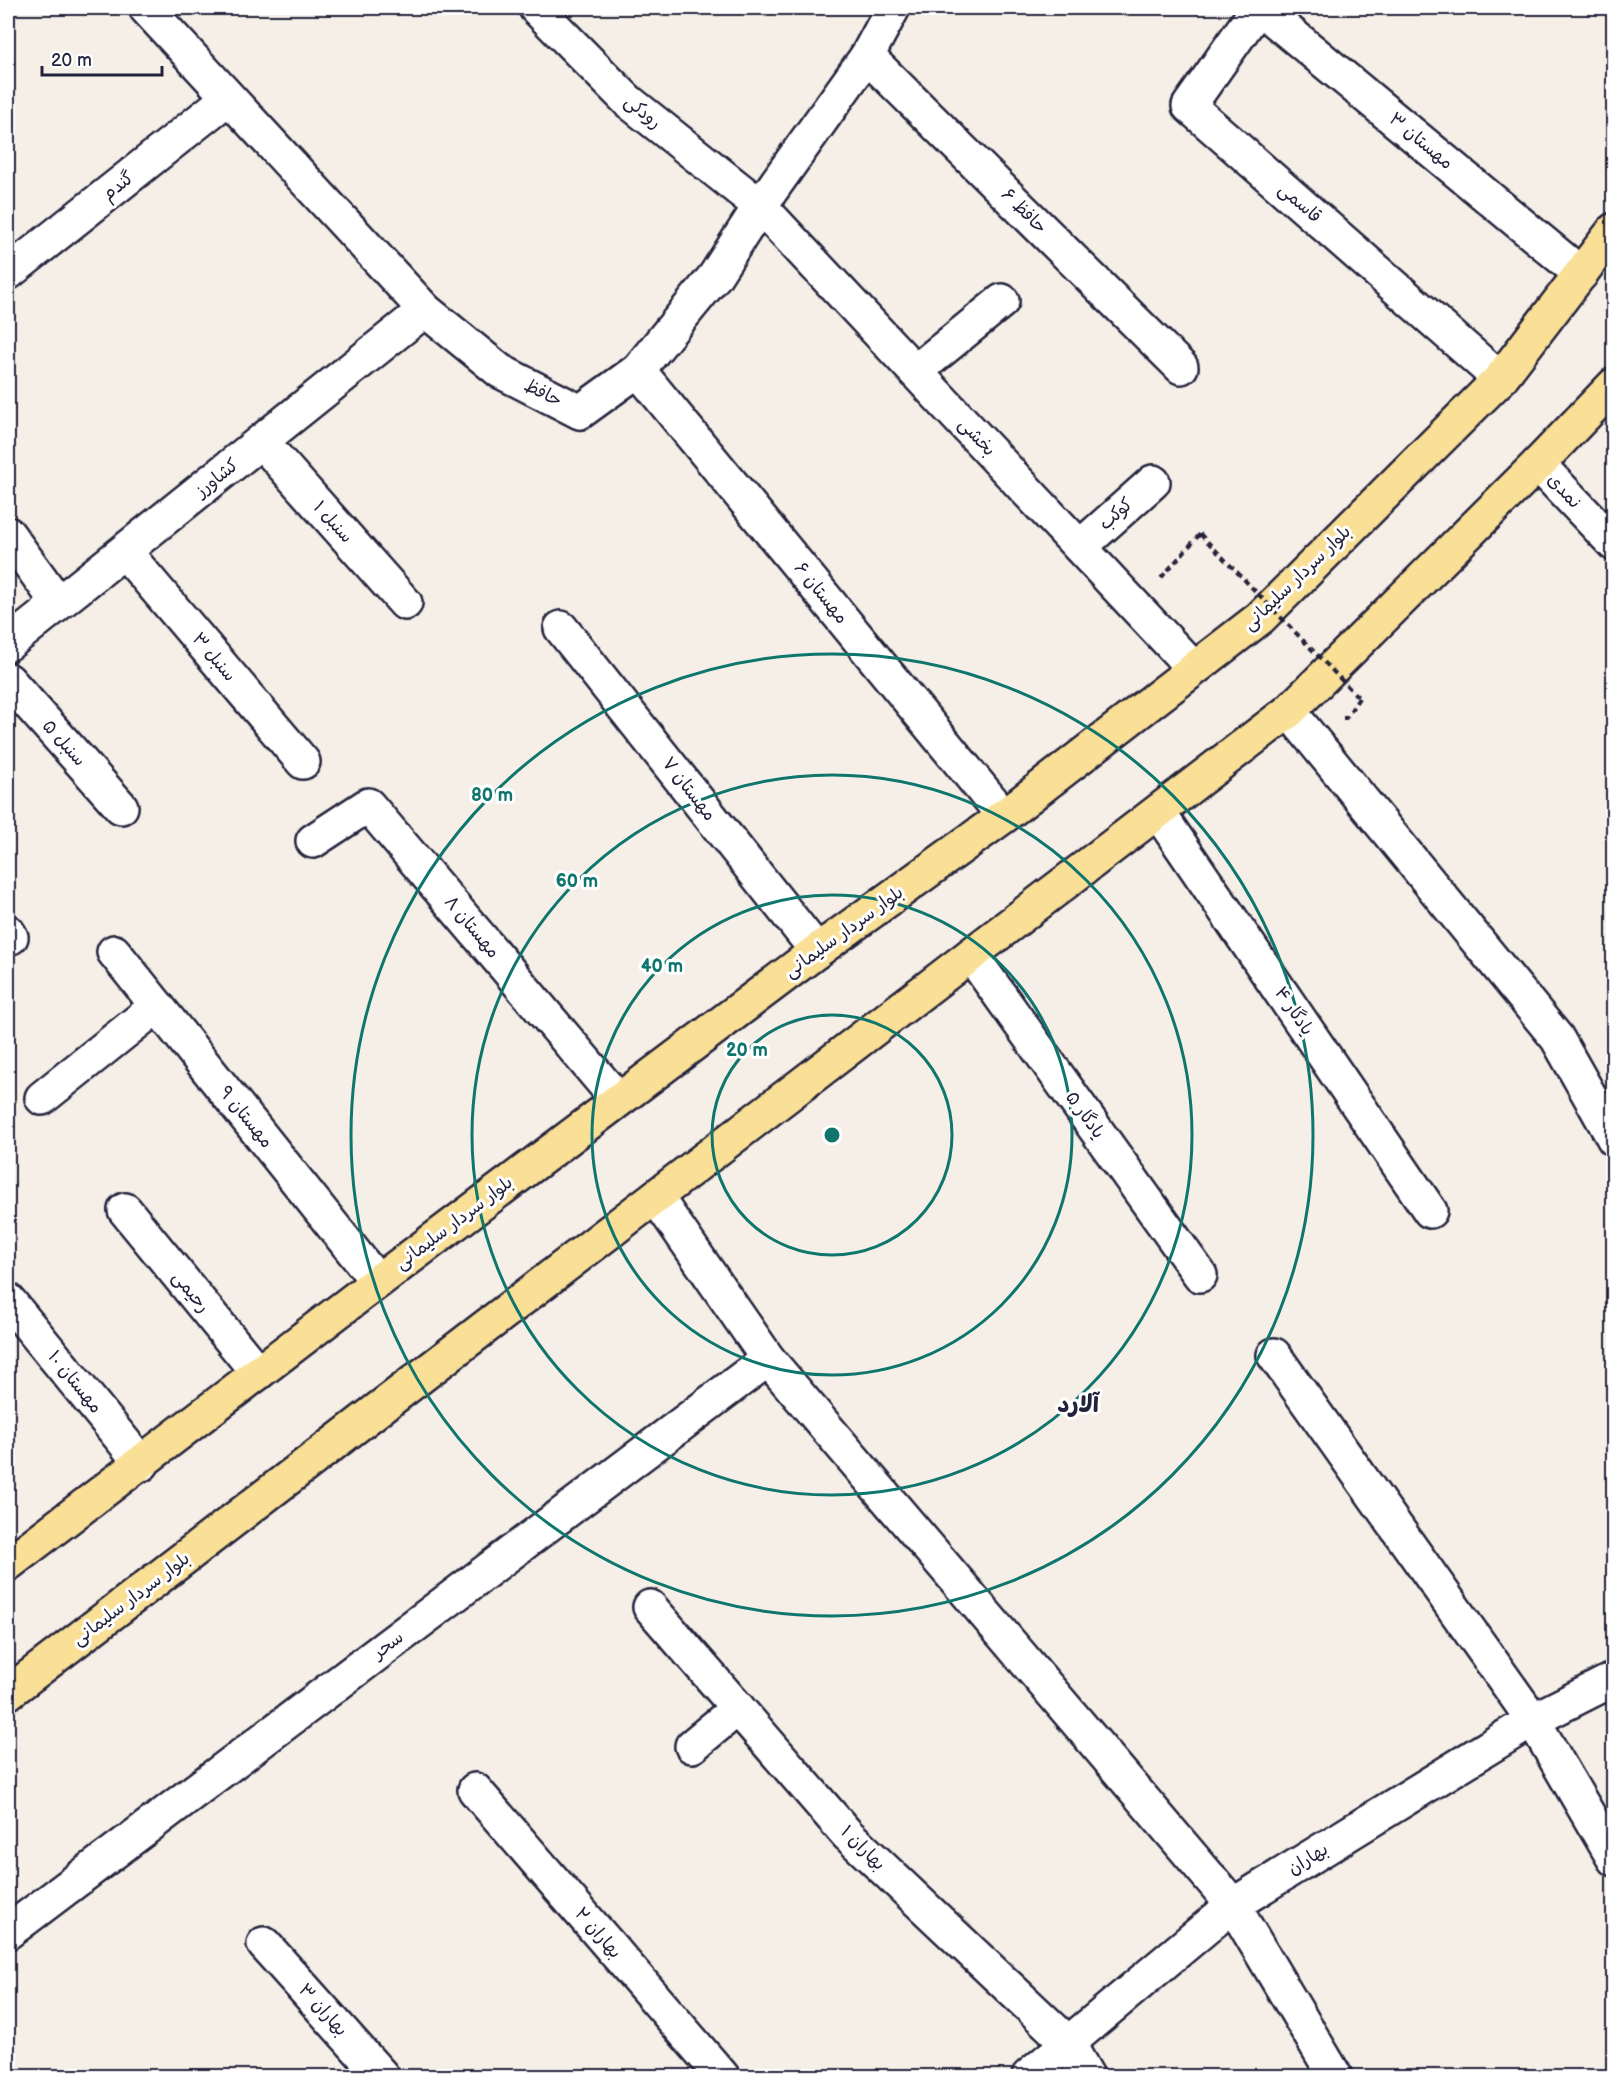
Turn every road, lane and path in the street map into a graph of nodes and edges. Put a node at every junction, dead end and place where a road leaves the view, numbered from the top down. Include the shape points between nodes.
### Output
1 (146, 8) edge
2 (537, 8) edge
3 (893, 8) edge
4 (1259, 8) edge
5 (867, 56) junction
6 (228, 98) junction
7 (760, 206) junction
8 (1614, 230) edge
9 (8, 273) edge
10 (1581, 274) junction
11 (1002, 301) dead end
12 (425, 310) junction
13 (1181, 367) dead end
14 (638, 370) junction
15 (915, 371) junction
16 (1500, 379) junction
17 (1614, 385) edge
18 (262, 442) junction
19 (1538, 464) junction
20 (1153, 482) dead end
21 (8, 534) edge
22 (1614, 544) edge
23 (1080, 547) junction
24 (125, 552) junction
25 (1157, 582) dead end
26 (58, 603) junction
27 (405, 603) dead end
28 (561, 628) dead end
29 (8, 644) edge
30 (1193, 668) junction
31 (8, 680) edge
32 (1289, 711) junction
33 (1346, 718) dead end
34 (303, 762) dead end
35 (121, 807) dead end
36 (1158, 812) junction
37 (1004, 816) junction
38 (313, 841) dead end
39 (817, 951) junction
40 (114, 952) dead end
41 (971, 955) junction
42 (157, 1006) junction
43 (42, 1098) dead end
44 (618, 1100) junction
45 (1614, 1139) edge
46 (656, 1197) junction
47 (125, 1210) dead end
48 (1430, 1211) dead end
49 (1200, 1275) dead end
50 (377, 1281) junction
51 (8, 1300) edge
52 (1274, 1355) dead end
53 (768, 1359) junction
54 (258, 1373) junction
55 (142, 1464) junction
56 (8, 1564) edge
57 (650, 1607) dead end
58 (1614, 1679) edge
59 (8, 1693) edge
60 (738, 1708) junction
61 (1533, 1720) junction
62 (692, 1746) dead end
63 (475, 1790) dead end
64 (1614, 1859) edge
65 (1233, 1905) junction
66 (8, 1932) edge
67 (264, 1944) dead end
68 (1068, 2043) junction
69 (382, 2076) edge
70 (722, 2076) edge
71 (1029, 2076) edge
72 (1087, 2076) edge
73 (1335, 2076) edge

1 - 6 street, حافظ
2 - 7 street, رودکی via 628,101
3 - 5 street, حافظ
4 - 10 street, مهستان ۳
4 - 16 street, قاسمی via 1189,106
5 - 7 street, حافظ
5 - 13 street, حافظ ۶
6 - 9 street, گندم
6 - 12 street, حافظ
7 - 14 street, حافظ via 716,276
7 - 15 street, بخشی
8 - 10 main road, بلوار سردار سلیمانی
10 - 16 main road, بلوار سردار سلیمانی
11 - 15 street
12 - 14 street, حافظ via 500,371 580,412
12 - 18 street, کشاورز
14 - 37 street, مهستان ۶
15 - 23 street, بخشی
16 - 30 main road, بلوار سردار سلیمانی via 1260,618
17 - 19 main road, بلوار سردار سلیمانی
18 - 24 street, کشاورز
18 - 27 street, سنبل ۱
19 - 22 street, نمدی
19 - 32 main road, بلوار سردار سلیمانی
20 - 23 street, کوکب
21 - 26 street
23 - 30 street, بخشی
24 - 26 street, کشاورز
24 - 34 street, سنبل ۳
25 - 33 path, bridge via 1200,534 1359,698
26 - 29 street, کشاورز
28 - 39 street, مهستان ۷
30 - 37 main road, بلوار سردار سلیمانی
31 - 35 street, سنبل ۵
32 - 36 main road, بلوار سردار سلیمانی
32 - 45 street via 1557,1038
36 - 41 main road, بلوار سردار سلیمانی
36 - 48 street, یادگار ۴
37 - 39 main road, بلوار سردار سلیمانی
38 - 44 street, مهستان ۸ via 368,804
39 - 44 main road, بلوار سردار سلیمانی
40 - 42 street, مهستان ۹
41 - 46 main road, بلوار سردار سلیمانی
41 - 49 street, یادگار ۵
42 - 43 street
42 - 50 street, مهستان ۹
44 - 50 main road, بلوار سردار سلیمانی
46 - 53 street
46 - 59 main road, بلوار سردار سلیمانی
47 - 54 street, رحیمی
50 - 54 main road, بلوار سردار سلیمانی
51 - 55 street, مهستان ۱۰
52 - 61 street
53 - 65 street
53 - 66 street, سحر
54 - 55 main road, بلوار سردار سلیمانی
55 - 56 main road, بلوار سردار سلیمانی
57 - 60 street, بهاران ۱
58 - 61 street, بهاران
60 - 62 street
60 - 68 street, بهاران ۱ via 847,1834
61 - 64 street
61 - 65 street, بهاران
63 - 70 street, بهاران ۲
65 - 68 street, بهاران
65 - 73 street
67 - 69 street, بهاران ۳
68 - 71 street, بهاران
68 - 72 street, بهاران ۱

